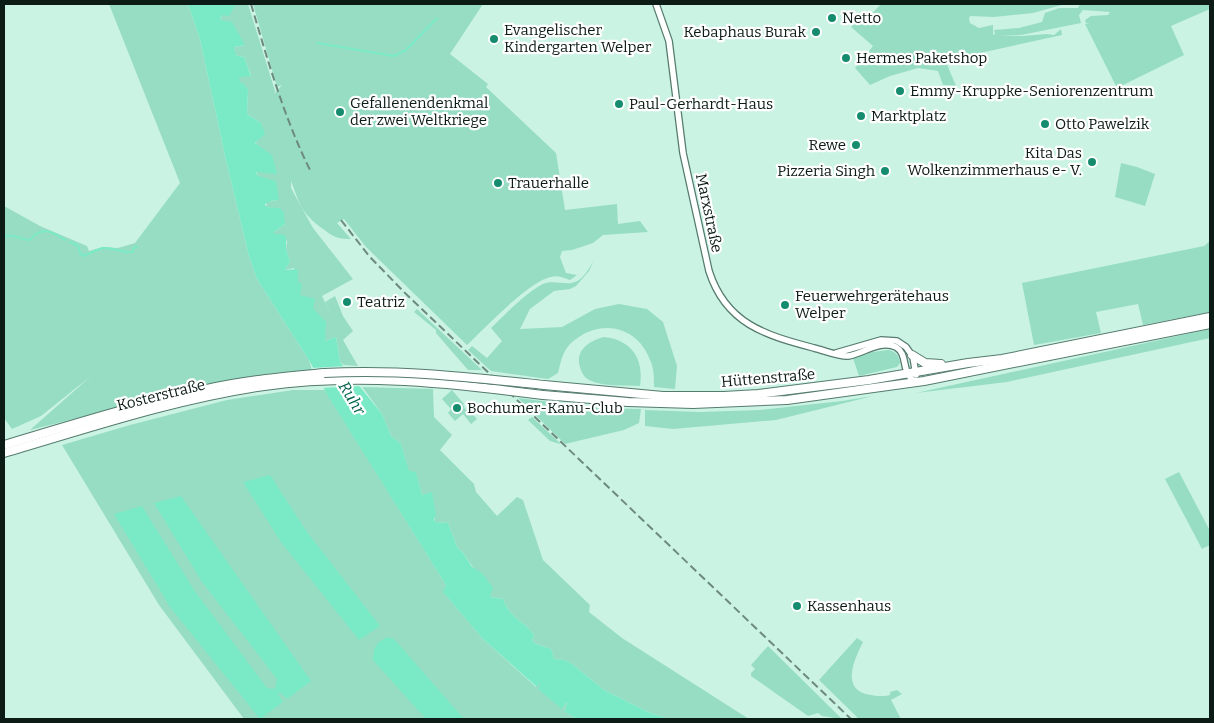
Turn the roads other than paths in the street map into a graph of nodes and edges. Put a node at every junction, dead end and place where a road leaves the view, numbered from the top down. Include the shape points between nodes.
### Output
1 (656, 4) edge
2 (1210, 317) edge
3 (1210, 324) edge
4 (836, 353) junction
5 (912, 354) junction
6 (968, 363) junction
7 (917, 372) junction
8 (908, 374) junction
9 (326, 377) junction
10 (916, 382) junction
11 (628, 398) junction
12 (663, 399) junction
13 (4, 445) edge
14 (4, 453) edge

1 - 4 street, Marxstraße via 669,41 684,153 709,271 716,289 735,313 758,330
2 - 6 main road, Hüttenstraße via 1016,357
3 - 10 main road, Hüttenstraße
4 - 5 street, Marxstraße via 890,340 903,344
4 - 8 street, Marxstraße via 846,356 884,345 893,346 902,352
5 - 6 main road via 925,363
5 - 7 street
6 - 7 main road, Hüttenstraße
7 - 8 main road, Hüttenstraße
7 - 10 street
8 - 10 street, Marxstraße
8 - 12 main road, Hüttenstraße via 792,391
9 - 11 main road, Hüttenstraße, bridge via 429,382 543,395
9 - 11 main road, Hüttenstraße, bridge via 368,371 437,373
9 - 13 main road, Kosterstraße via 265,379 208,388
9 - 14 main road, Kosterstraße via 210,396
10 - 12 main road, Hüttenstraße via 787,400 723,404
11 - 12 main road, Hüttenstraße

